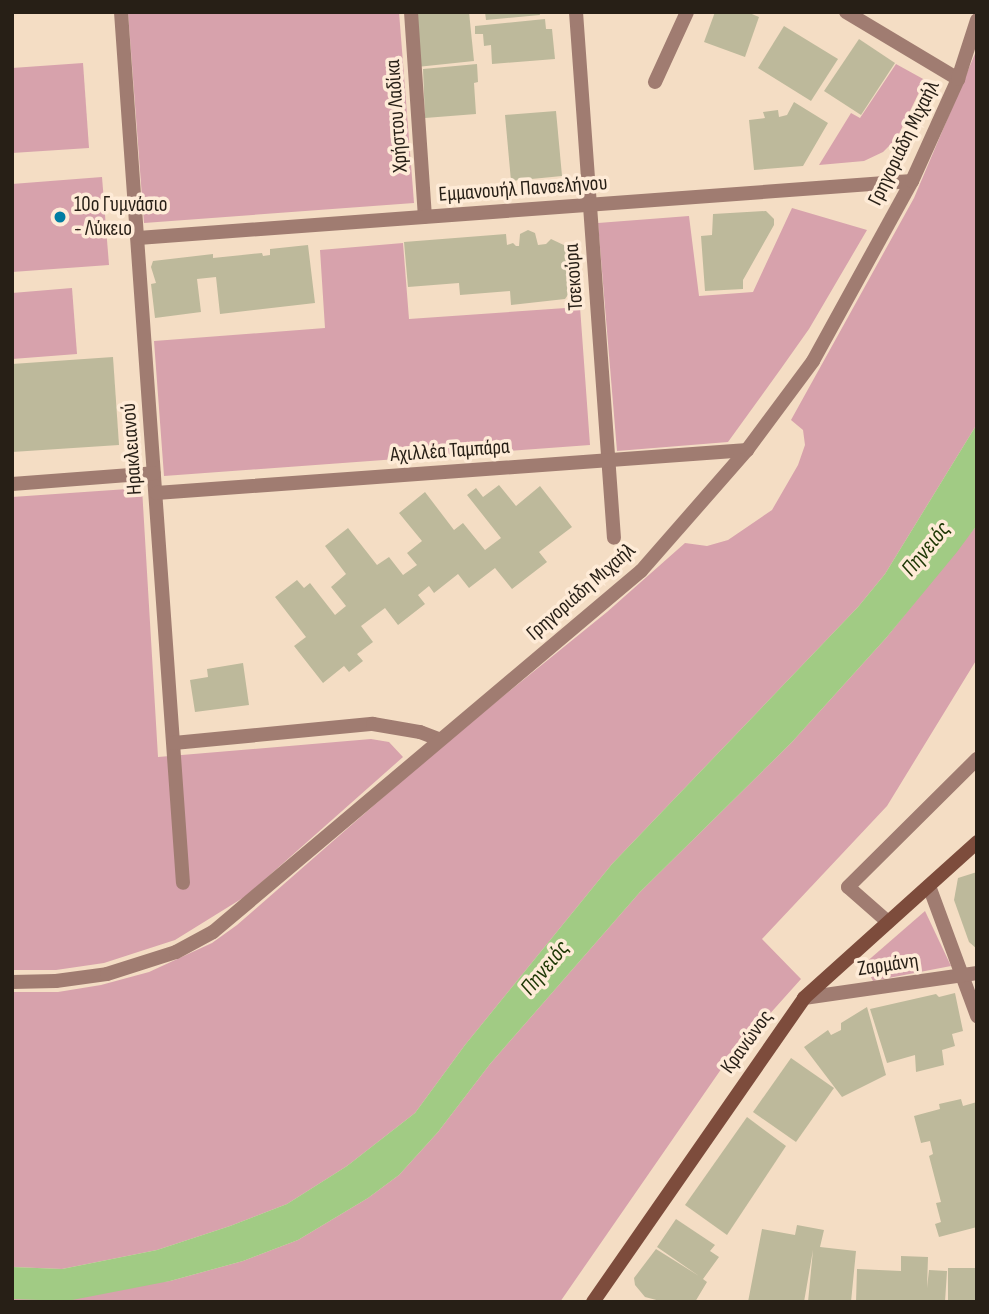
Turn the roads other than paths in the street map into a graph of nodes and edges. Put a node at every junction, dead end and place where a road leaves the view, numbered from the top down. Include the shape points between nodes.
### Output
1 (121, 12) edge
2 (411, 12) edge
3 (576, 12) edge
4 (687, 12) edge
5 (846, 12) edge
6 (871, 12) edge
7 (977, 20) edge
8 (872, 28) junction
9 (958, 79) junction
10 (655, 82) dead end
11 (912, 181) junction
12 (590, 205) junction
13 (425, 217) junction
14 (138, 238) junction
15 (747, 450) junction
16 (608, 460) junction
17 (154, 473) junction
18 (12, 484) edge
19 (156, 493) junction
20 (614, 538) dead end
21 (438, 739) junction
22 (174, 743) junction
23 (977, 760) edge
24 (977, 842) edge
25 (183, 883) dead end
26 (929, 886) junction
27 (888, 922) junction
28 (970, 974) edge
29 (12, 982) edge
30 (804, 998) junction
31 (977, 1016) edge
32 (593, 1302) edge

1 - 14 street, Ηρακλειανού
2 - 13 street, Χρήστου Λαδίκα
3 - 12 street, Τσεκούρα
4 - 10 street
5 - 8 street
6 - 8 street
7 - 9 street, Γρηγοριάδη Μιχαήλ
8 - 9 street
9 - 11 street, Γρηγοριάδη Μιχαήλ
11 - 12 street, Εμμανουήλ Πανσελήνου
11 - 15 street, Γρηγοριάδη Μιχαήλ via 813,361
12 - 13 street, Εμμανουήλ Πανσελήνου
12 - 16 street, Τσεκούρα
13 - 14 street, Εμμανουήλ Πανσελήνου
14 - 17 street, Ηρακλειανού
15 - 16 street, Αχιλλέα Ταμπάρα
15 - 21 street, Γρηγοριάδη Μιχαήλ via 641,571
16 - 19 street, Αχιλλέα Ταμπάρα
16 - 20 street, Τσεκούρα
17 - 18 street
17 - 19 street, Ηρακλειανού
19 - 22 street, Ηρακλειανού
21 - 22 street via 373,724
21 - 29 street, Γρηγοριάδη Μιχαήλ via 213,932 176,952 107,974
22 - 25 street, Ηρακλειανού
23 - 27 street via 848,887
24 - 26 street, Κρανώνος
26 - 27 street, Κρανώνος
26 - 28 street
27 - 30 street, Κρανώνος
28 - 30 street, Ζαρμάνη
28 - 31 street
30 - 32 street, Κρανώνος

